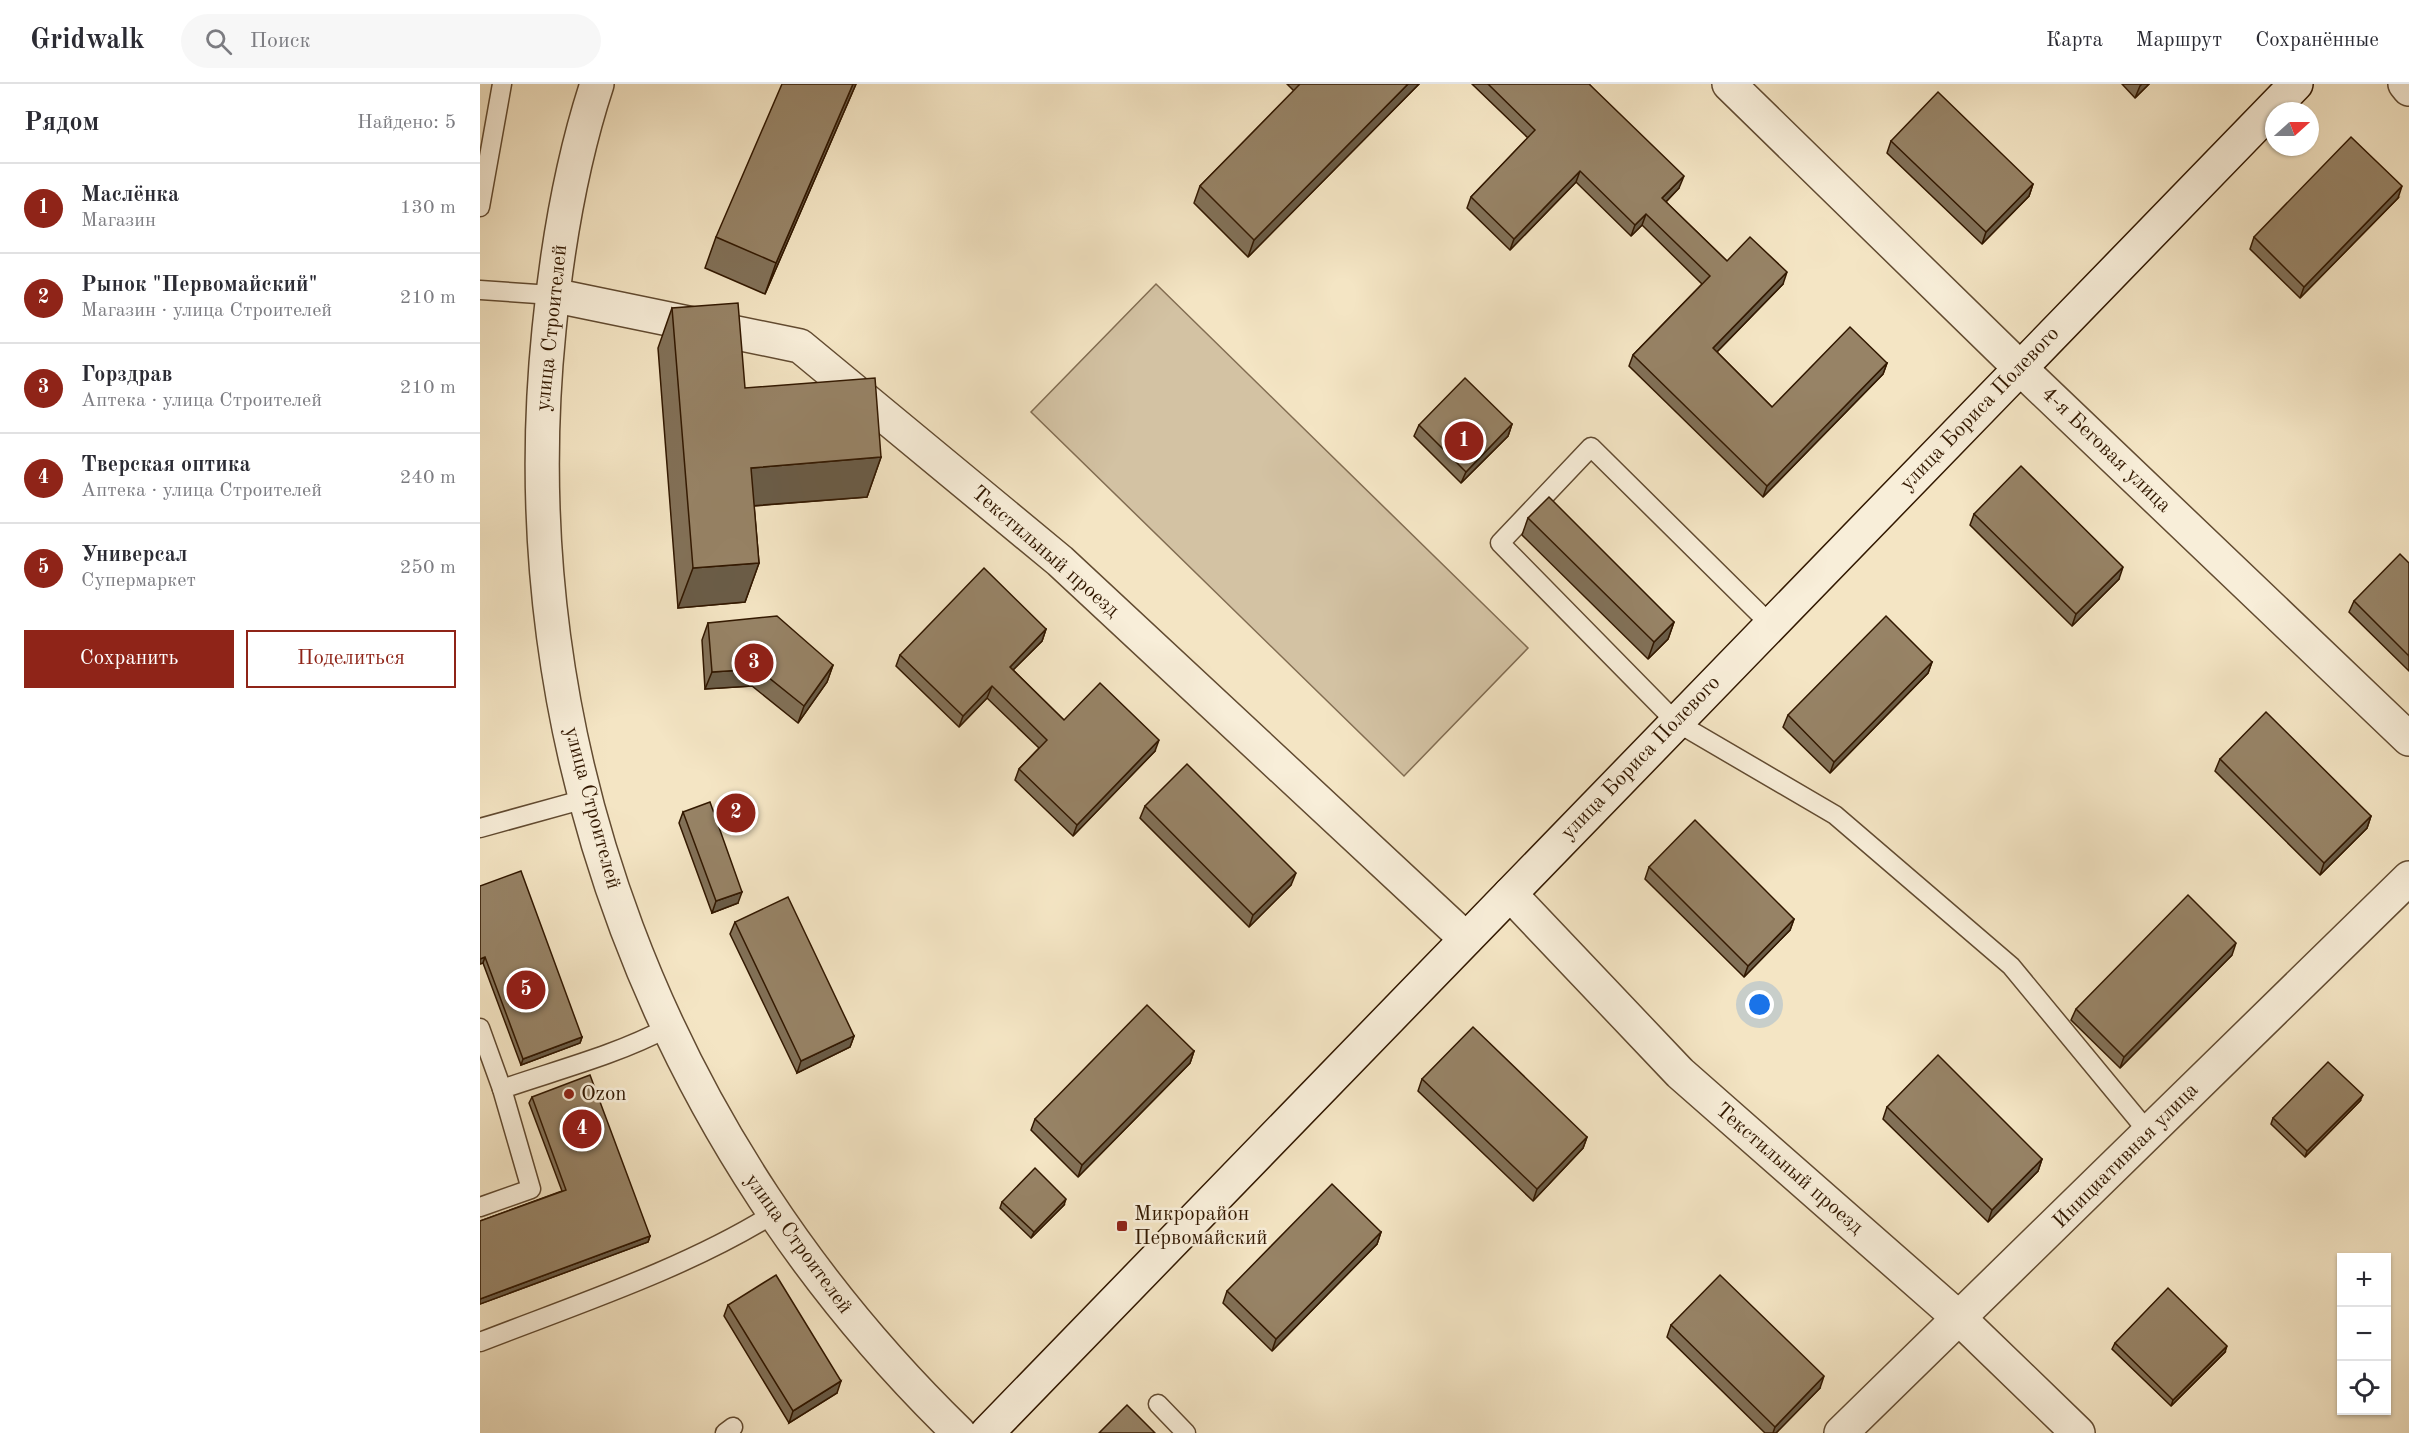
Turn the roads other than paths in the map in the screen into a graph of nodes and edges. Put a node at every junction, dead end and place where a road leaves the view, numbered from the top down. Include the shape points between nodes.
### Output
1 (502, 84) edge
2 (597, 84) edge
3 (1729, 84) edge
4 (2296, 84) edge
5 (2405, 84) edge
6 (2409, 89) edge
7 (480, 207) edge
8 (480, 290) edge
9 (552, 295) junction
10 (2020, 368) junction
11 (1771, 625) junction
12 (1677, 722) junction
13 (2409, 739) edge
14 (585, 799) junction
15 (480, 828) edge
16 (2409, 878) edge
17 (1510, 894) junction
18 (1466, 939) junction
19 (480, 1028) edge
20 (667, 1028) junction
21 (502, 1089) junction
22 (2149, 1133) junction
23 (480, 1207) edge
24 (773, 1214) junction
25 (1960, 1318) junction
26 (480, 1342) edge
27 (1158, 1404) dead end
28 (959, 1433) edge
29 (987, 1433) edge
30 (1186, 1433) edge
31 (1841, 1433) edge
32 (2078, 1433) edge

1 - 7 lane
2 - 9 street, улица Строителей via 568,200
3 - 10 street, 4-я Беговая улица
4 - 10 street, улица Бориса Полевого
5 - 6 street
8 - 9 lane
9 - 14 street, улица Строителей via 543,422 545,549 559,675
9 - 18 street, Текстильный проезд via 800,346 1060,561
10 - 11 street, улица Бориса Полевого
10 - 13 street, 4-я Беговая улица
11 - 12 street, улица Бориса Полевого
11 - 12 lane via 1591,447 1500,543
12 - 17 street, улица Бориса Полевого
12 - 22 lane via 1835,815 2011,966
14 - 15 lane
14 - 20 street, улица Строителей via 608,877
16 - 22 street, Инициативная улица
17 - 18 street, улица Бориса Полевого
17 - 25 street, Текстильный проезд via 1680,1073
18 - 29 street, улица Бориса Полевого
19 - 21 lane
20 - 21 lane via 606,1054
20 - 24 street, улица Строителей via 734,1154
21 - 23 lane via 531,1188
22 - 25 street, Инициативная улица
24 - 26 lane via 744,1232 654,1273
24 - 28 street, улица Строителей via 861,1330
25 - 31 street, Инициативная улица
25 - 32 street, Текстильный проезд
27 - 30 lane

